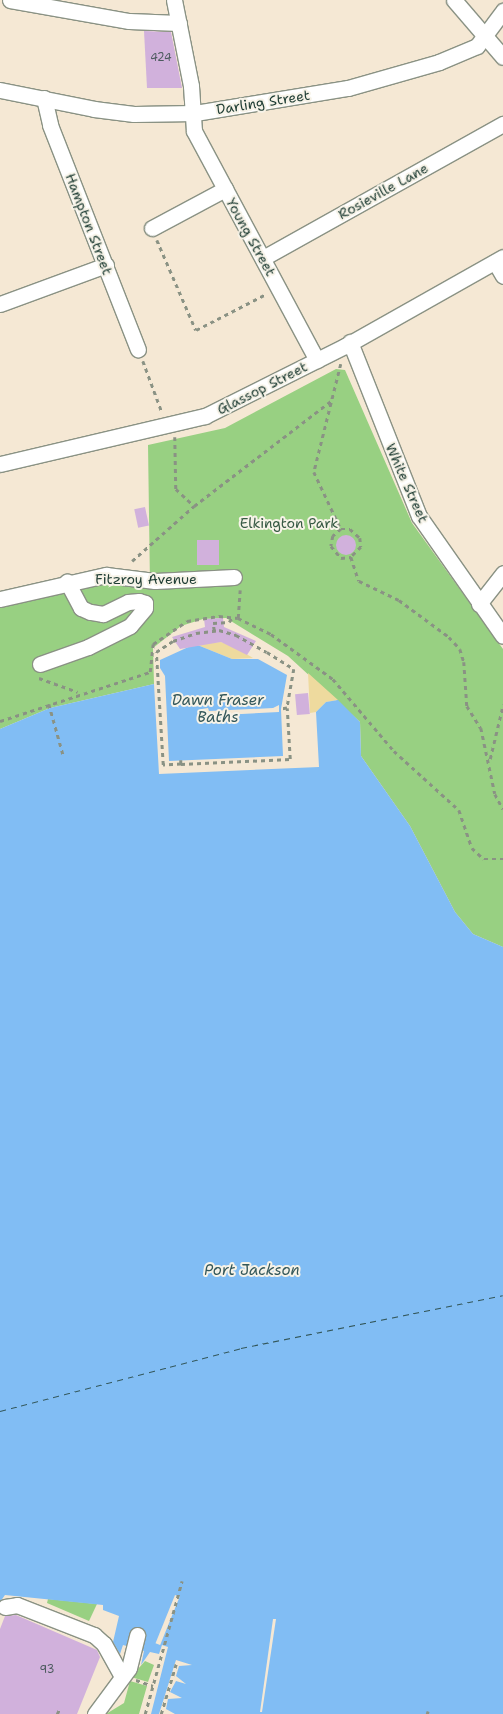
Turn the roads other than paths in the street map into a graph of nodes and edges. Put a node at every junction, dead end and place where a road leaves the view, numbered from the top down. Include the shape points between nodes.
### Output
1 (10, 0) edge
2 (174, 0) edge
3 (454, 0) edge
4 (503, 11) edge
5 (179, 23) junction
6 (484, 39) junction
7 (503, 57) edge
8 (0, 90) edge
9 (44, 98) junction
10 (195, 113) junction
11 (503, 124) edge
12 (225, 189) junction
13 (152, 228) road end
14 (263, 258) junction
15 (499, 259) edge
16 (106, 265) junction
17 (503, 276) edge
18 (0, 304) edge
19 (348, 344) junction
20 (138, 349) road end
21 (317, 360) junction
22 (0, 464) edge
23 (503, 573) edge
24 (68, 582) junction
25 (237, 582) road end
26 (0, 599) edge
27 (479, 604) junction
28 (503, 636) edge
29 (40, 664) road end
30 (5, 1607) dead end
31 (138, 1635) dead end
32 (122, 1676) junction
33 (95, 1714) edge

1 - 5 street via 129,21
2 - 5 street, Young Street
3 - 6 street
4 - 6 street, Darling Street
5 - 10 street, Young Street
6 - 7 street
6 - 10 street, Darling Street via 468,51 446,60 361,85
8 - 9 street, Darling Street
9 - 10 street, Darling Street via 134,114
9 - 16 street, Hampton Street via 50,125
10 - 12 street, Young Street via 194,131
11 - 14 street, Rosieville Lane
12 - 13 street
12 - 14 street, Young Street
14 - 21 street, Young Street
15 - 17 street
15 - 19 street, Glassop Street
16 - 18 street
16 - 20 street, Hampton Street
19 - 21 street, Glassop Street
19 - 27 street, White Street via 419,516
21 - 22 street, Glassop Street via 205,416
23 - 27 street
24 - 25 street, Fitzroy Avenue via 106,575 155,581
24 - 26 street, Fitzroy Avenue
24 - 29 street via 81,608 90,612 103,614 128,602 139,601 145,603 145,608 130,626 88,647
27 - 28 street, White Street
30 - 32 street via 17,1605 94,1636 104,1644
31 - 32 street via 129,1668
32 - 33 street

